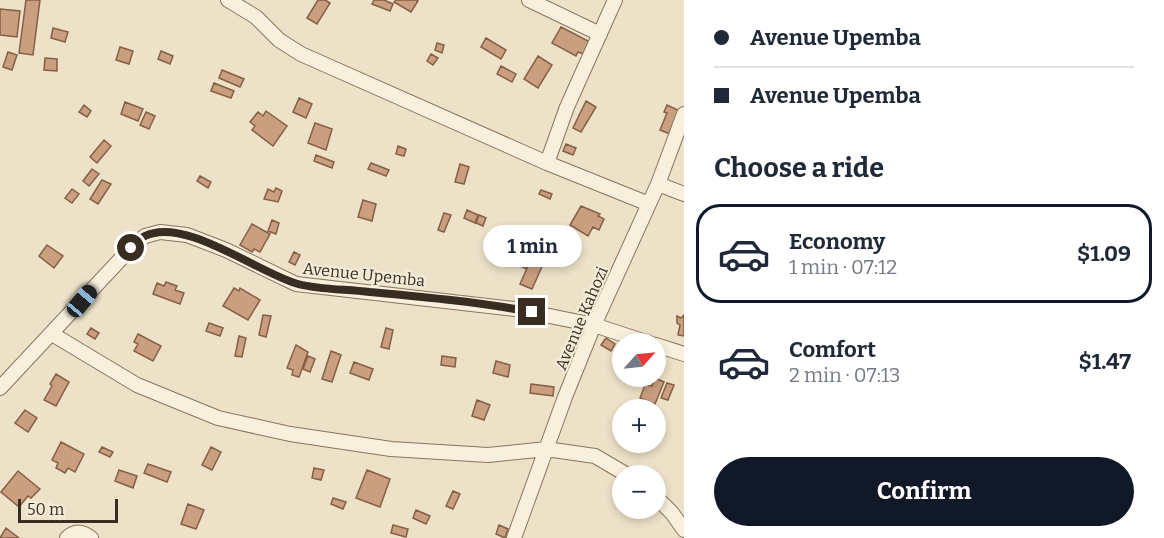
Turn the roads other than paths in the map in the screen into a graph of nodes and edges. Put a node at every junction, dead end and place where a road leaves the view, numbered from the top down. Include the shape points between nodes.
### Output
1 (228, 0) edge
2 (529, 0) edge
3 (615, 0) edge
4 (600, 34) junction
5 (684, 114) edge
6 (546, 163) junction
7 (658, 184) junction
8 (684, 194) edge
9 (649, 204) junction
10 (594, 325) junction
11 (619, 333) edge
12 (52, 334) junction
13 (666, 348) edge
14 (684, 354) edge
15 (0, 388) edge
16 (546, 449) junction
17 (612, 466) edge
18 (666, 507) edge
19 (684, 530) edge
20 (67, 538) edge
21 (91, 538) edge
22 (514, 538) edge

1 - 6 street via 301,54
2 - 4 street
3 - 4 street
4 - 6 street
5 - 7 street, Avenue Kahozi
6 - 9 street
7 - 8 street
7 - 9 street, Avenue Kahozi
9 - 10 street, Avenue Kahozi
10 - 11 street, Avenue Upemba
10 - 12 street, Avenue Upemba via 483,304 297,284 187,235 160,232 145,236 131,248
10 - 16 street, Avenue Kahozi
12 - 15 street, Avenue Upemba
12 - 16 street via 137,385 218,418 290,435 391,449 488,455
13 - 14 street, Avenue Upemba
16 - 17 street via 595,456
16 - 22 street, Avenue Kahozi
18 - 19 street
20 - 21 street via 78,532

